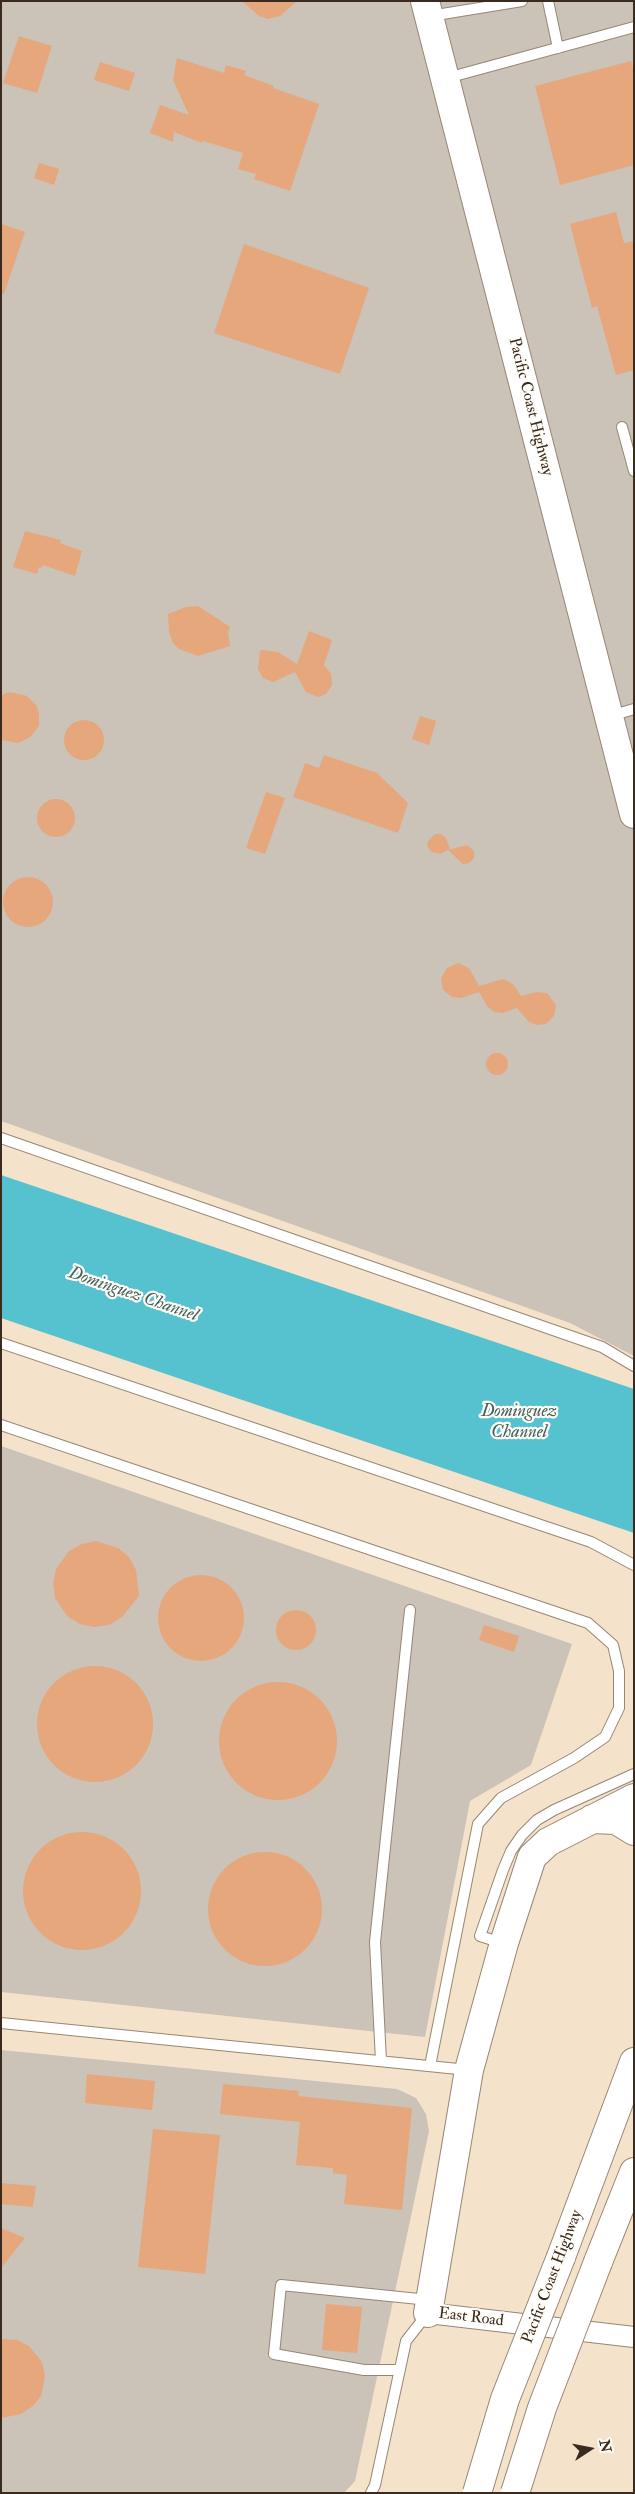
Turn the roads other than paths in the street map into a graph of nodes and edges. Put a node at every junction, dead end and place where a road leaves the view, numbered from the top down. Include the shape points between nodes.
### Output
1 (522, 1) edge
2 (548, 1) edge
3 (427, 9) edge
4 (634, 27) edge
5 (558, 48) junction
6 (446, 78) junction
7 (622, 427) dead end
8 (634, 471) edge
9 (621, 713) edge
10 (634, 814) edge
11 (1, 1138) edge
12 (1, 1342) edge
13 (634, 1366) edge
14 (1, 1425) edge
15 (634, 1565) edge
16 (410, 1610) dead end
17 (634, 1774) edge
18 (634, 1798) edge
19 (592, 1819) junction
20 (634, 1831) edge
21 (504, 1943) junction
22 (1, 2023) edge
23 (381, 2061) junction
24 (634, 2062) edge
25 (430, 2066) junction
26 (469, 2070) junction
27 (634, 2172) edge
28 (634, 2214) edge
29 (598, 2262) junction
30 (429, 2306) junction
31 (634, 2337) edge
32 (400, 2370) junction
33 (371, 2493) edge
34 (477, 2493) edge
35 (514, 2493) edge

1 - 3 lane
2 - 5 lane
3 - 6 highway, Pacific Coast Highway
4 - 5 lane
5 - 6 lane
6 - 9 highway, Pacific Coast Highway
7 - 8 lane
9 - 10 highway, Pacific Coast Highway
11 - 13 lane via 602,1347
12 - 15 lane via 591,1542
14 - 25 lane via 588,1623 612,1645 619,1671 619,1708 605,1737 501,1798 478,1824
16 - 23 lane via 375,1942
17 - 21 lane via 554,1810 522,1834 503,1870 480,1936
18 - 19 highway
19 - 20 highway via 616,1820
19 - 21 highway via 548,1842 532,1857
21 - 26 highway
22 - 23 lane
23 - 25 lane
24 - 34 highway, Pacific Coast Highway, bridge via 505,2399
25 - 26 lane
26 - 30 highway
27 - 29 highway
28 - 29 highway
29 - 35 highway, bridge via 542,2408
30 - 31 street, East Road
30 - 32 lane via 406,2340
30 - 32 lane via 280,2285 274,2354 364,2370
32 - 33 lane

